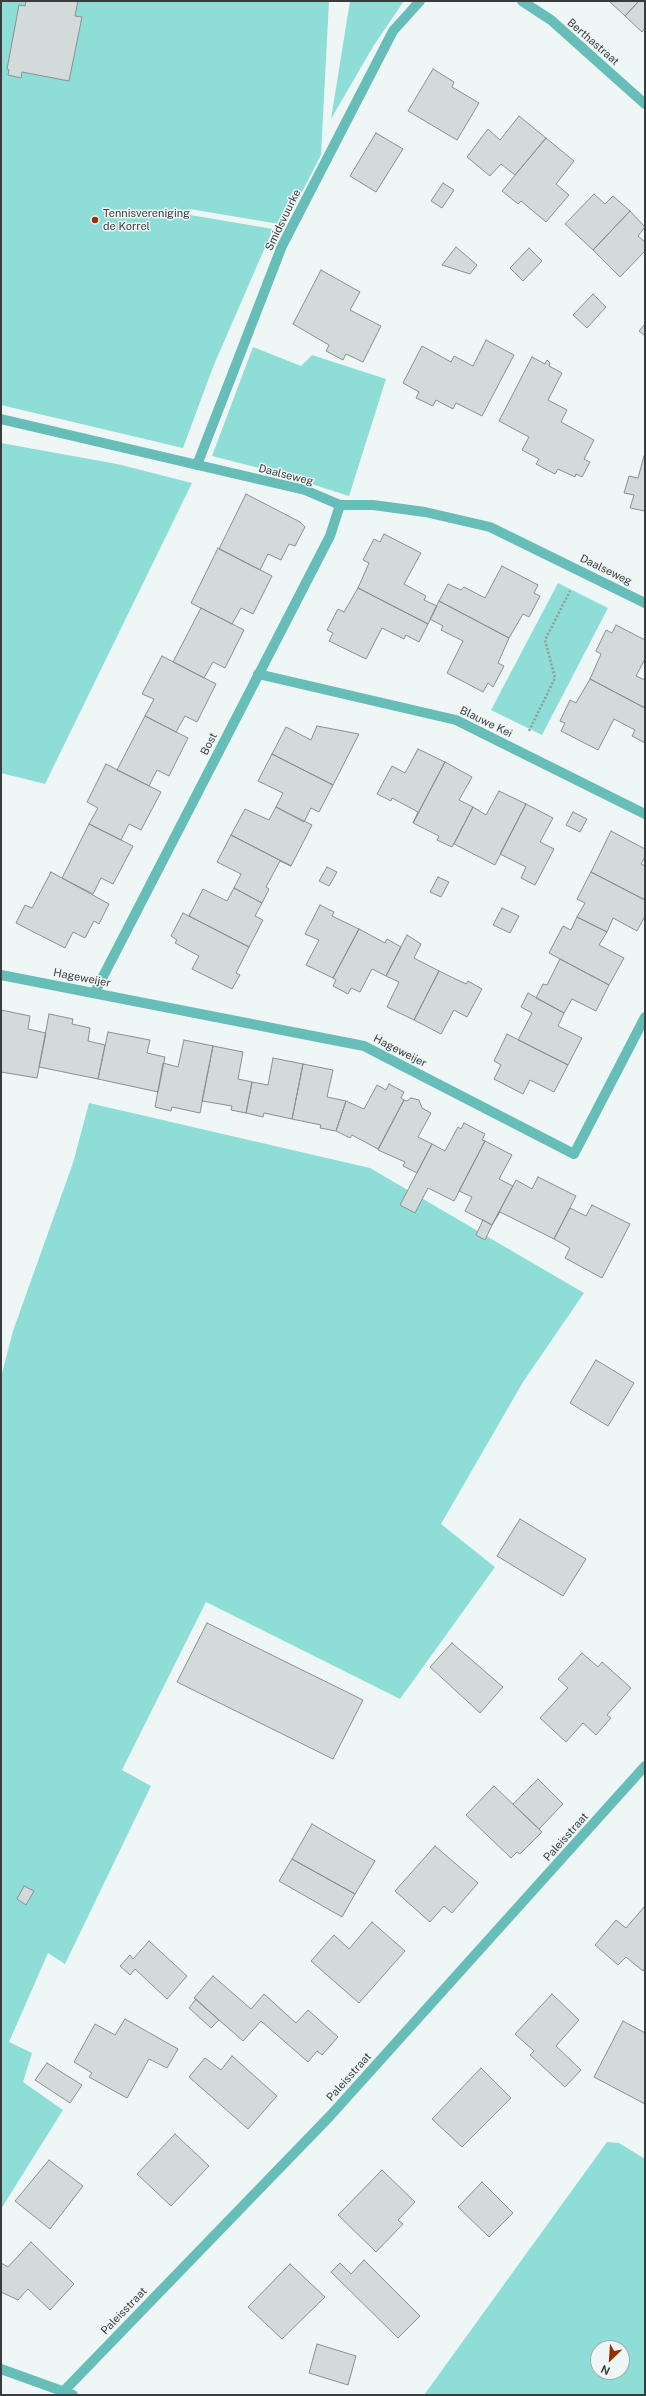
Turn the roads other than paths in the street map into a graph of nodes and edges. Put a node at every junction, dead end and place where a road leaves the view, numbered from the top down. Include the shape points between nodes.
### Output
1 (420, 1) edge
2 (522, 1) edge
3 (645, 104) edge
4 (1, 419) edge
5 (197, 465) junction
6 (340, 506) junction
7 (645, 603) edge
8 (258, 674) junction
9 (645, 814) edge
10 (1, 975) edge
11 (95, 992) junction
12 (645, 1017) edge
13 (645, 1766) edge
14 (1, 2369) edge
15 (61, 2394) edge
16 (73, 2395) edge

1 - 5 street, Smidsvuurke via 392,31 282,246
2 - 3 street, Berthastraat via 551,20
4 - 5 street, Daalseweg
5 - 6 street, Daalseweg via 304,490
6 - 7 street, Daalseweg via 373,505 425,512 490,527
6 - 8 street, Bost via 330,536
8 - 9 street, Blauwe Kei via 456,720
8 - 11 street, Bost
10 - 11 street, Hageweijer
11 - 12 street, Hageweijer via 364,1046 574,1154
13 - 15 street, Paleisstraat via 330,2116
14 - 15 street
15 - 16 street

